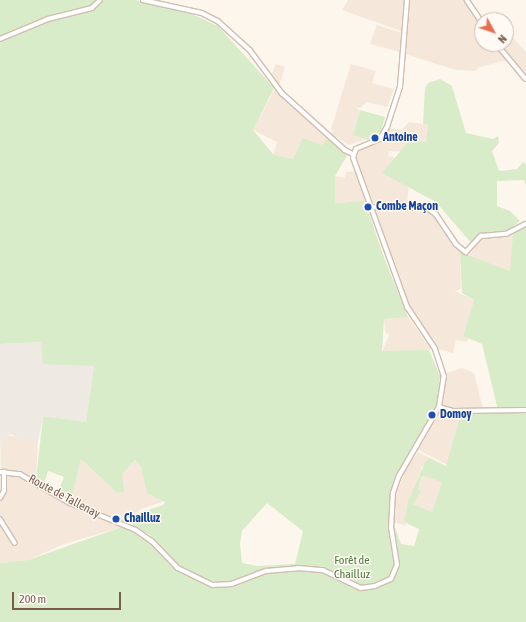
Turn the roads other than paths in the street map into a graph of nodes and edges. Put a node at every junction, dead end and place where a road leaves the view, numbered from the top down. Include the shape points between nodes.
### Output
1 (100, 0) edge
2 (143, 0) edge
3 (407, 0) edge
4 (467, 0) edge
5 (475, 12) edge
6 (0, 38) edge
7 (504, 52) edge
8 (526, 79) edge
9 (353, 154) junction
10 (369, 207) junction
11 (526, 224) edge
12 (440, 407) junction
13 (526, 410) edge
14 (2, 472) edge
15 (0, 498) edge
16 (0, 519) edge
17 (15, 543) dead end

1 - 6 street via 92,8 48,19
2 - 9 street via 202,13 218,21 250,50 282,93 345,150
3 - 9 street via 400,87 387,127 380,139 358,147
4 - 5 street
7 - 8 street
9 - 10 street, Route de Tallenay
10 - 11 street via 427,208 436,214 456,244 466,252 481,236 506,234
10 - 12 street, Route de Tallenay via 407,307 435,349 443,366 444,388
12 - 13 street via 453,412
12 - 14 street, Route de Tallenay via 395,487 391,529 397,565 391,579 383,584 361,588 323,570 310,568 266,570 232,584 213,585 178,568 145,535 70,503 31,479
14 - 15 street via 4,490
16 - 17 street

